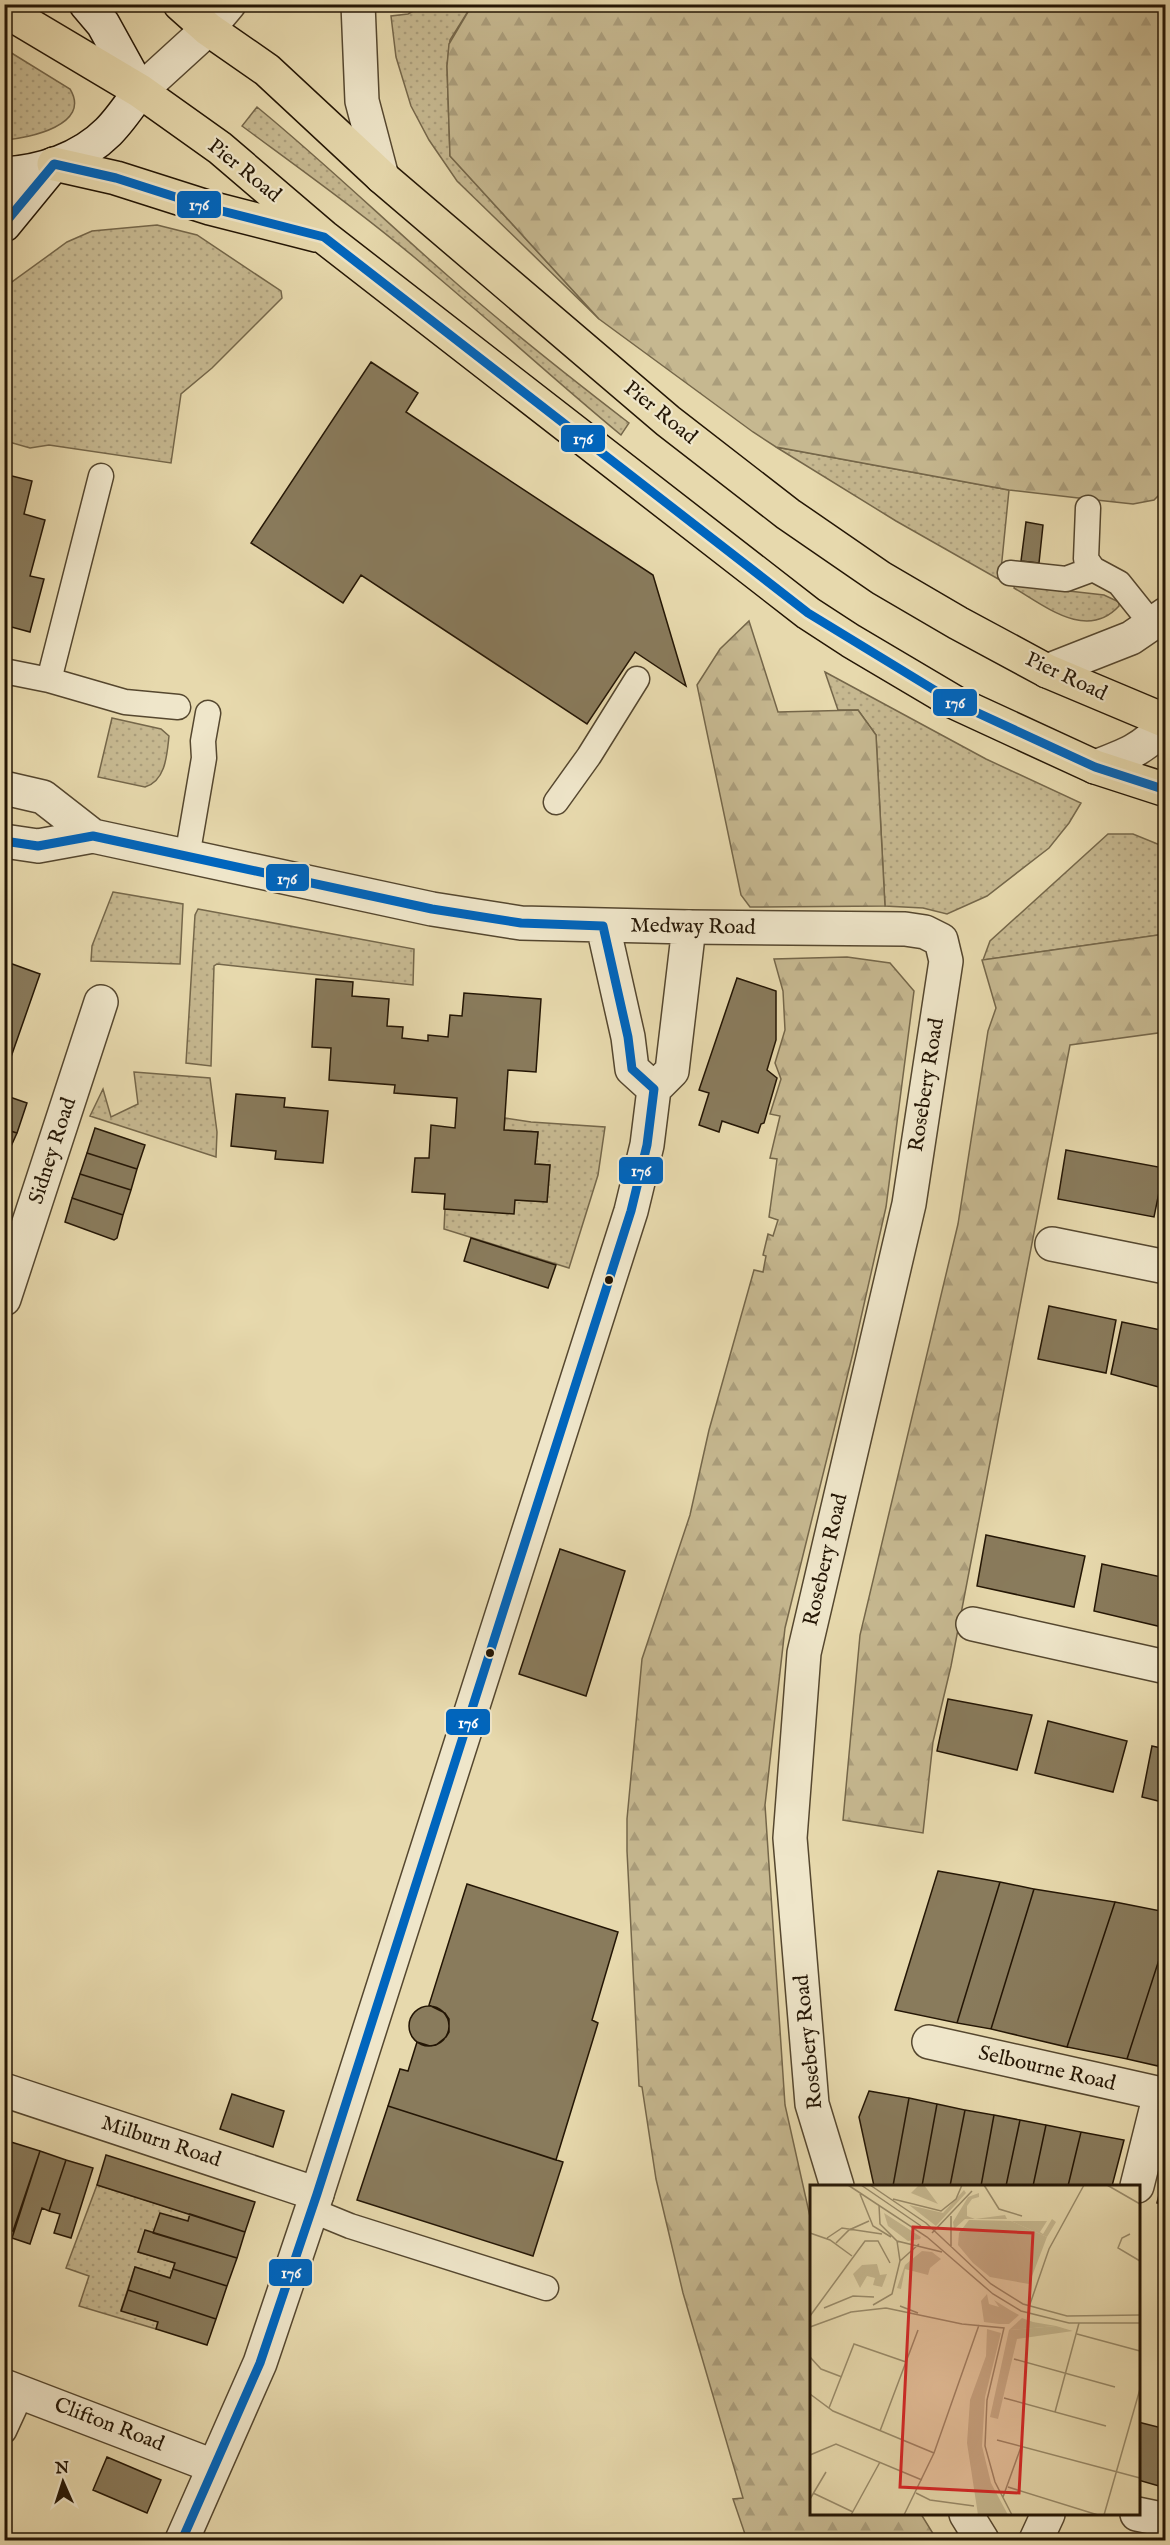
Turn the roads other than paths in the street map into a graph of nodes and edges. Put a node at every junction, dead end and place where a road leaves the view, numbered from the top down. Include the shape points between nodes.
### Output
1 (86, 4) edge
2 (180, 4) edge
3 (357, 4) edge
4 (4, 10) edge
5 (218, 17) edge
6 (140, 91) junction
7 (54, 164) junction
8 (4, 174) edge
9 (382, 177) junction
10 (4, 225) edge
11 (324, 237) junction
12 (101, 476) dead end
13 (1088, 508) dead end
14 (1092, 569) junction
15 (1010, 573) dead end
16 (1158, 619) edge
17 (4, 671) edge
18 (1047, 671) junction
19 (637, 679) dead end
20 (49, 680) junction
21 (177, 707) dead end
22 (208, 713) dead end
23 (1166, 723) edge
24 (1095, 767) junction
25 (4, 788) edge
26 (1166, 790) edge
27 (556, 802) dead end
28 (93, 836) junction
29 (4, 841) edge
30 (187, 857) junction
31 (603, 926) junction
32 (689, 927) junction
33 (941, 939) joint
34 (101, 1002) dead end
35 (654, 1089) junction
36 (1052, 1244) dead end
37 (1166, 1268) edge
38 (4, 1299) edge
39 (973, 1624) dead end
40 (1166, 1666) edge
41 (929, 2042) dead end
42 (4, 2090) edge
43 (1163, 2094) edge
44 (836, 2185) edge
45 (1138, 2185) edge
46 (314, 2202) junction
47 (546, 2288) dead end
48 (13, 2389) edge
49 (4, 2431) edge
50 (213, 2466) junction
51 (967, 2515) edge
52 (1048, 2515) edge
53 (1140, 2515) edge
54 (1166, 2520) edge
55 (182, 2541) edge
56 (981, 2541) edge
57 (1036, 2541) edge

1 - 6 street via 103,24
2 - 5 main road, Pier Road
3 - 9 street via 362,101
4 - 6 main road, Pier Road
5 - 6 street
5 - 9 main road, Pier Road via 267,70
6 - 7 street via 106,134 78,154
6 - 11 main road, Pier Road via 220,148
7 - 8 street
7 - 10 street
7 - 11 main road
9 - 18 main road, Pier Road via 668,421 788,514 881,578
11 - 24 main road, Pier Road via 808,613 954,702
12 - 20 lane
13 - 14 lane via 1086,559
14 - 15 lane via 1066,579
14 - 16 lane via 1119,583
16 - 18 street via 1131,638
17 - 20 lane
18 - 23 main road, Pier Road
19 - 27 lane
20 - 21 lane via 125,702
22 - 30 lane
23 - 24 street via 1152,740 1131,754
24 - 26 main road, Pier Road
25 - 28 street, Medway Road via 43,797
28 - 29 street, Medway Road via 38,846
28 - 30 street, Medway Road
30 - 31 street, Medway Road via 432,909 521,923
31 - 32 street, Medway Road
31 - 35 street via 632,1069
32 - 33 street, Medway Road via 905,929
32 - 35 street via 672,1071
33 - 44 street, Rosebery Road via 946,961 909,1204 804,1653 790,1838 812,2104
34 - 38 street, Sidney Road
35 - 46 street via 647,1145 631,1211
36 - 37 street
39 - 40 street
41 - 43 street, Selbourne Road
42 - 46 street, Milburn Road
43 - 45 street
46 - 47 lane via 350,2226
46 - 50 street via 260,2363
48 - 49 lane
48 - 50 street, Clifton Road
50 - 55 street
51 - 56 street
52 - 57 street
53 - 54 street

